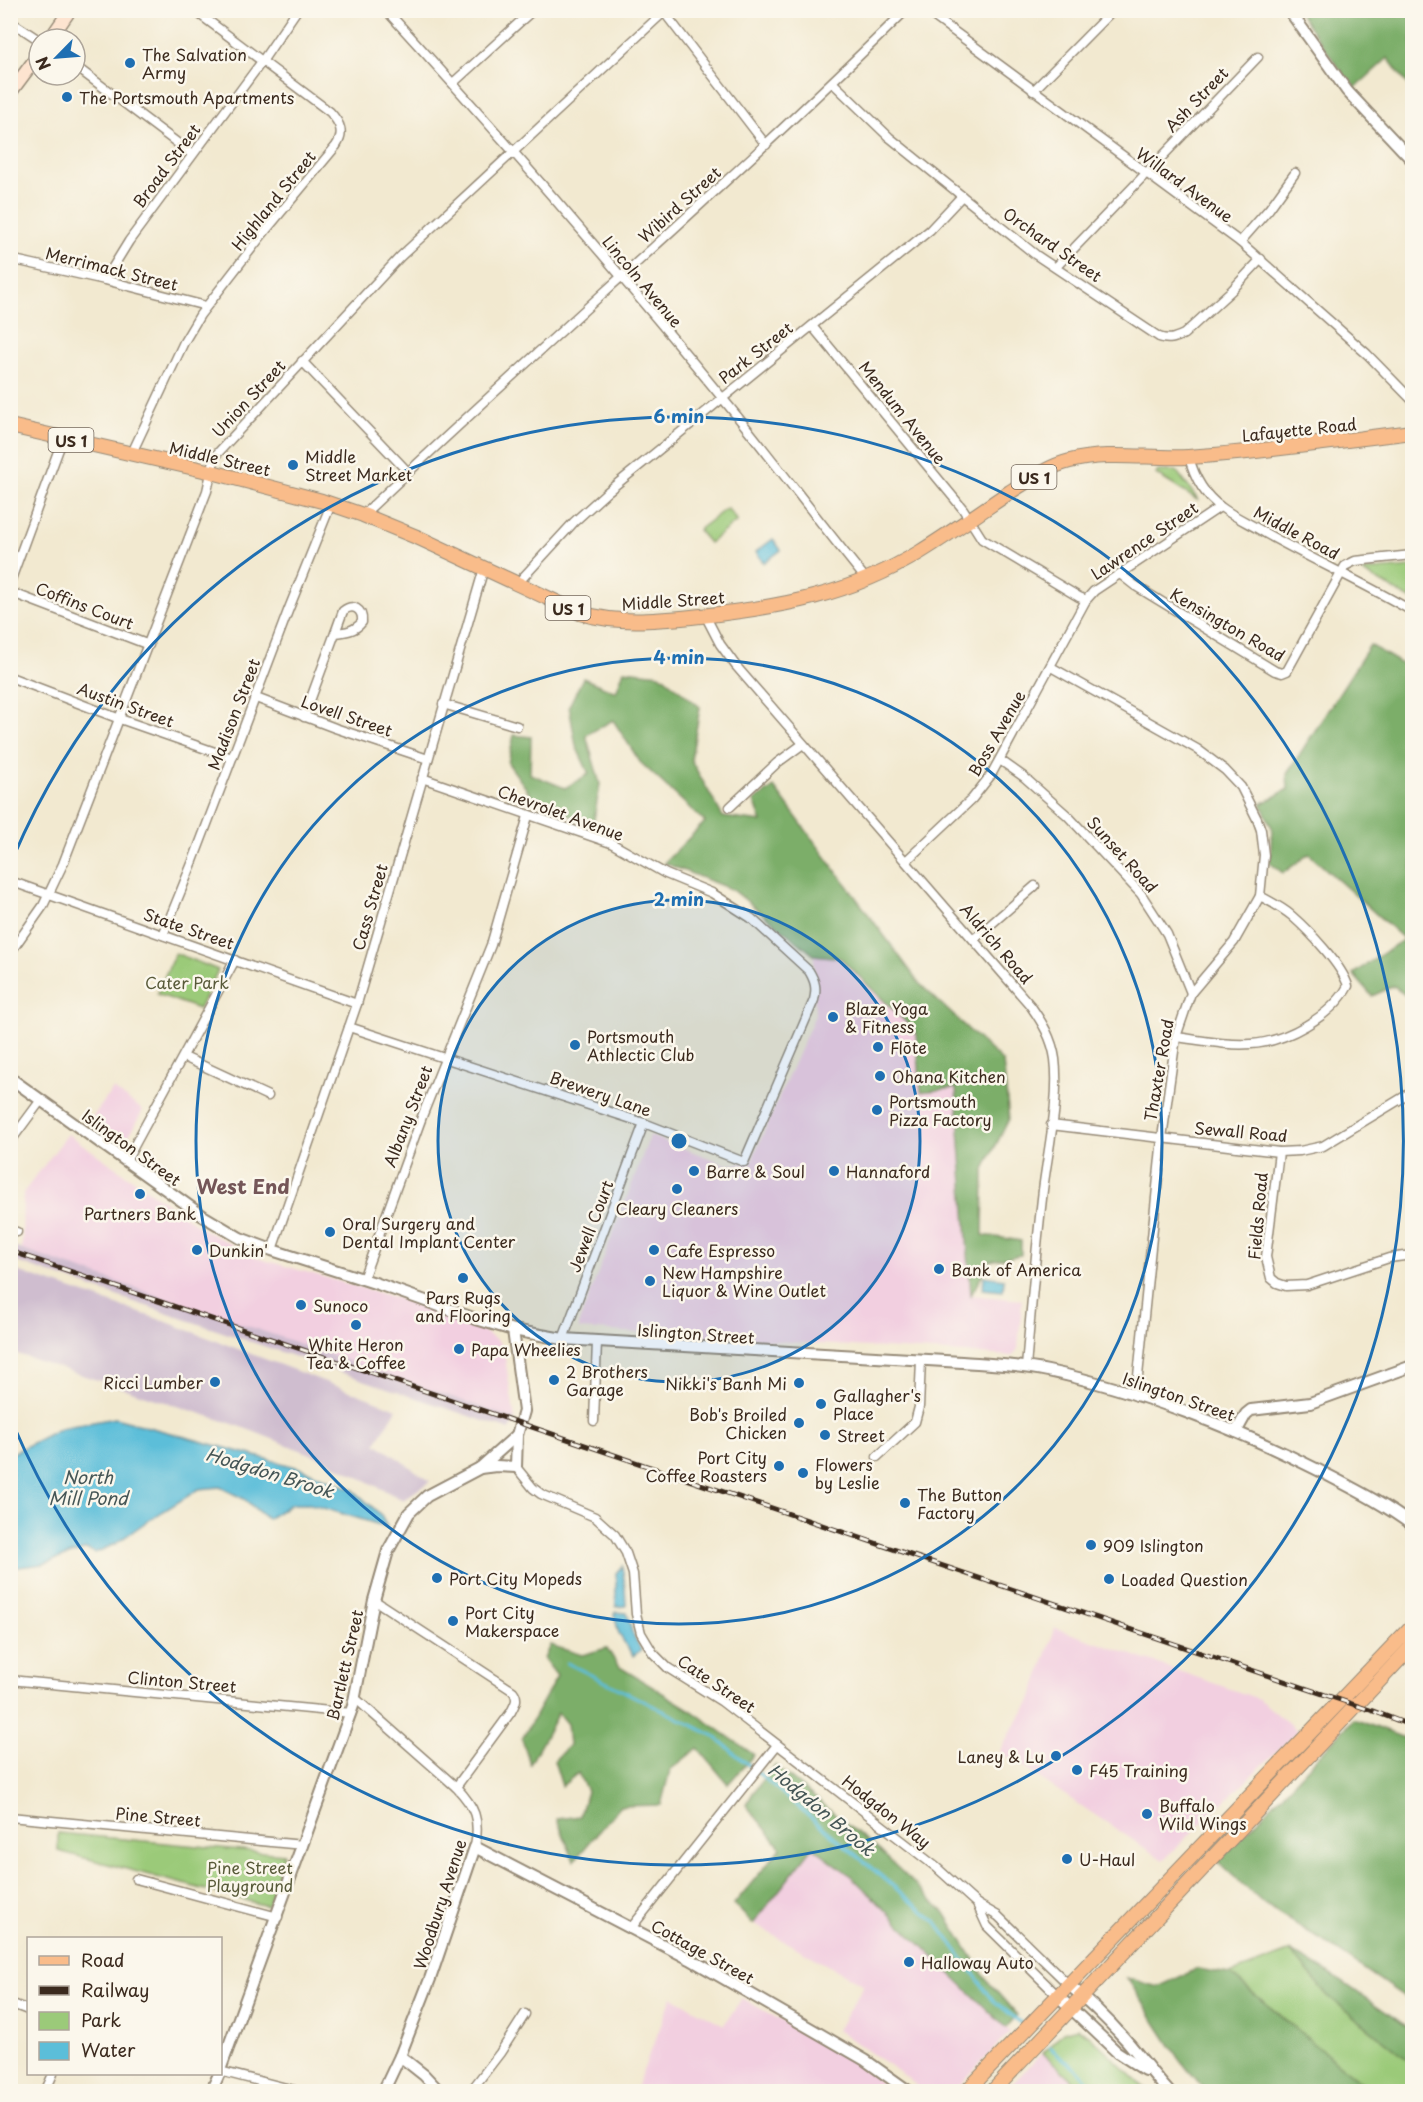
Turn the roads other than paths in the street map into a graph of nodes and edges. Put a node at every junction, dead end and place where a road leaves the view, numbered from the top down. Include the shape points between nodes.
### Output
1 (70, 10) edge
2 (194, 10) edge
3 (297, 10) edge
4 (386, 10) edge
5 (533, 10) edge
6 (906, 10) edge
7 (925, 10) edge
8 (1113, 10) edge
9 (1289, 10) edge
10 (665, 11) edge
11 (10, 21) edge
12 (58, 27) edge
13 (27, 32) edge
14 (1258, 57) dead end
15 (263, 60) junction
16 (27, 70) edge
17 (87, 75) edge
18 (453, 83) junction
19 (833, 83) junction
20 (1033, 91) junction
21 (10, 93) edge
22 (766, 145) junction
23 (512, 151) junction
24 (192, 154) junction
25 (1413, 160) edge
26 (1146, 173) junction
27 (1295, 173) dead end
28 (962, 196) junction
29 (1240, 242) junction
30 (10, 259) edge
31 (1261, 259) junction
32 (1056, 267) junction
33 (621, 277) junction
34 (105, 280) junction
35 (206, 306) junction
36 (812, 326) junction
37 (302, 361) junction
38 (722, 398) junction
39 (1413, 400) edge
40 (10, 426) edge
41 (1413, 432) edge
42 (63, 438) junction
43 (131, 455) junction
44 (1190, 457) junction
45 (212, 472) junction
46 (408, 472) junction
47 (330, 504) junction
48 (1220, 507) junction
49 (363, 515) junction
50 (969, 519) junction
51 (1413, 555) edge
52 (484, 568) junction
53 (1341, 572) junction
54 (1120, 574) junction
55 (866, 579) junction
56 (10, 582) edge
57 (517, 584) junction
58 (10, 592) edge
59 (1086, 600) junction
60 (1413, 611) edge
61 (705, 615) junction
62 (335, 633) dead end
63 (149, 645) junction
64 (1051, 667) junction
65 (10, 677) edge
66 (256, 698) junction
67 (443, 704) junction
68 (304, 717) junction
69 (120, 719) junction
70 (517, 726) dead end
71 (803, 744) junction
72 (232, 758) junction
73 (428, 759) junction
74 (1000, 760) junction
75 (422, 778) junction
76 (730, 807) dead end
77 (528, 816) junction
78 (906, 861) junction
79 (10, 881) edge
80 (1035, 886) dead end
81 (48, 896) junction
82 (1260, 896) junction
83 (163, 935) junction
84 (974, 939) junction
85 (10, 953) edge
86 (235, 960) junction
87 (1191, 993) junction
88 (357, 1004) junction
89 (349, 1027) junction
90 (1176, 1037) junction
91 (184, 1057) junction
92 (445, 1059) junction
93 (10, 1078) edge
94 (1413, 1092) edge
95 (268, 1096) dead end
96 (40, 1100) junction
97 (644, 1123) junction
98 (1052, 1125) junction
99 (1162, 1138) junction
100 (10, 1142) edge
101 (1279, 1152) junction
102 (126, 1161) junction
103 (744, 1162) joint
104 (272, 1250) junction
105 (1413, 1255) edge
106 (363, 1279) junction
107 (513, 1330) junction
108 (563, 1339) junction
109 (597, 1342) junction
110 (921, 1360) junction
111 (1413, 1366) edge
112 (1026, 1367) junction
113 (1136, 1396) junction
114 (594, 1421) dead end
115 (1236, 1432) junction
116 (517, 1435) junction
117 (877, 1457) dead end
118 (516, 1467) junction
119 (480, 1468) junction
120 (1413, 1525) edge
121 (374, 1600) junction
122 (1413, 1626) edge
123 (1413, 1646) edge
124 (10, 1680) edge
125 (355, 1698) junction
126 (351, 1713) junction
127 (777, 1745) junction
128 (456, 1787) junction
129 (10, 1817) edge
130 (303, 1845) junction
131 (475, 1847) junction
132 (136, 1879) dead end
133 (977, 1904) junction
134 (278, 1917) junction
135 (631, 1928) junction
136 (1068, 1984) junction
137 (1057, 1995) junction
138 (1083, 1997) junction
139 (10, 2003) edge
140 (1072, 2009) junction
141 (27, 2010) edge
142 (525, 2014) dead end
143 (400, 2056) junction
144 (222, 2067) edge
145 (222, 2072) edge
146 (1150, 2073) junction
147 (52, 2075) edge
148 (219, 2075) edge
149 (45, 2091) edge
150 (211, 2091) edge
151 (302, 2091) edge
152 (383, 2091) edge
153 (440, 2091) edge
154 (470, 2091) edge
155 (910, 2091) edge
156 (966, 2091) edge
157 (992, 2091) edge
158 (1169, 2091) edge

1 - 12 main road
2 - 15 street, Highland Street
3 - 15 street, Broad Street
4 - 18 street, Lincoln Avenue
5 - 18 street
6 - 19 street, Wibird Street
7 - 20 street, Willard Avenue
8 - 20 street
9 - 25 street via 1347,91
10 - 22 street
10 - 23 street, Union Street
11 - 13 street
14 - 26 street, Ash Street
15 - 24 street, Broad Street
15 - 35 street, Highland Street via 330,112 341,127 340,140
16 - 21 main road
17 - 24 street
18 - 23 street, Lincoln Avenue
19 - 22 street, Wibird Street
19 - 28 street, Orchard Street via 889,137
20 - 26 street, Willard Avenue
22 - 33 street, Wibird Street
23 - 33 street, Lincoln Avenue
23 - 37 street, Union Street via 400,257
24 - 34 street, Broad Street
26 - 29 street, Willard Avenue
26 - 32 street, Ash Street
27 - 29 street
28 - 32 street, Orchard Street
28 - 36 street, Park Street via 930,230
29 - 31 street, Willard Avenue
30 - 34 street, Merrimack Street
31 - 32 street, Orchard Street via 1197,324 1166,340
31 - 39 street, Willard Avenue via 1368,354
33 - 38 street, Lincoln Avenue
33 - 46 street, Wibird Street
34 - 35 street, Merrimack Street
35 - 43 street, Highland Street via 184,342
36 - 38 street, Park Street
36 - 50 street, Mendum Avenue
37 - 45 street, Union Street via 215,456
37 - 46 street
38 - 55 street, Lincoln Avenue
38 - 57 street, Park Street via 599,500
40 - 42 main road, Middle Street / US 1
41 - 44 main road, Lafayette Road / US 1
42 - 43 main road, Middle Street / US 1
42 - 56 street
43 - 45 main road, Middle Street / US 1
44 - 48 street, Middle Road via 1200,483
44 - 50 main road, Middle Street / US 1 via 1071,461 1030,479
45 - 47 main road, Middle Street / US 1
45 - 63 street, Union Street
46 - 49 street, Wibird Street
47 - 49 main road, Middle Street / US 1
47 - 66 street, Madison Street
48 - 53 street, Middle Road
48 - 54 street, Lawrence Street
49 - 52 main road, Middle Street / US 1
50 - 55 main road, Middle Street / US 1 via 919,553
50 - 59 street, Lawrence Street via 989,544
51 - 53 street via 1356,561
52 - 57 main road, Middle Street / US 1
52 - 67 street, Cass Street
53 - 54 street, Kensington Road via 1287,671 1282,673
53 - 60 street, Middle Road
54 - 59 street, Lawrence Street
55 - 61 main road, Middle Street / US 1 via 825,596
57 - 61 main road, Middle Street / US 1 via 580,613 603,619 639,621
58 - 63 street, Coffins Court
59 - 64 street, Boss Avenue
61 - 71 street, Aldrich Road via 736,666
62 - 68 street
63 - 69 street, Union Street
64 - 74 street, Boss Avenue
64 - 82 street, Thaxter Road via 1197,749 1241,787 1260,830 1264,868
65 - 69 street, Austin Street
66 - 68 street, Lovell Street
66 - 72 street, Madison Street
67 - 70 street
67 - 73 street, Cass Street
68 - 73 street, Lovell Street
69 - 72 street, Austin Street
69 - 81 street, Union Street
71 - 76 street
71 - 78 street, Aldrich Road
72 - 83 street, Madison Street
73 - 75 street, Cass Street
74 - 78 street, Boss Avenue via 972,799
74 - 87 street, Sunset Road via 1068,816 1141,894 1167,934
75 - 77 street, Chevrolet Avenue
75 - 88 street, Cass Street
77 - 92 street via 491,945
77 - 103 street, Chevrolet Avenue via 611,843 666,874 712,893 751,918 809,970 816,991 814,1000
78 - 84 street, Aldrich Road
79 - 81 street, State Street
80 - 84 street
81 - 83 street, State Street
81 - 85 street, Union Street
82 - 87 street, Thaxter Road via 1234,942
82 - 90 street via 1290,915 1338,968 1348,986 1341,999 1314,1020 1273,1041 1250,1044
83 - 86 street, State Street
84 - 98 street, Aldrich Road via 1030,1005 1050,1040 1056,1076
86 - 88 street, State Street
86 - 91 street
87 - 90 street, Thaxter Road
88 - 89 street, Cass Street
89 - 92 street, Albany Street
89 - 104 street, Cass Street
90 - 99 street, Thaxter Road
91 - 95 street
91 - 102 street
92 - 97 street, Brewery Lane
92 - 106 street, Albany Street
93 - 96 street, Islington Street
94 - 101 street, Sewall Road via 1323,1146
96 - 100 street
96 - 102 street, Islington Street
97 - 103 street, Brewery Lane
97 - 108 street, Jewell Court
98 - 99 street, Sewall Road
98 - 112 street, Aldrich Road
99 - 101 street, Sewall Road
99 - 113 street, Thaxter Road
101 - 105 street, Fields Road via 1266,1257 1271,1278 1277,1283 1307,1285 1389,1258
102 - 104 street, Islington Street via 224,1229
104 - 106 street, Islington Street
106 - 107 street, Islington Street
107 - 108 street, Islington Street
107 - 116 street via 524,1412
108 - 109 street, Islington Street
109 - 110 street, Islington Street
109 - 114 street
110 - 112 street, Islington Street
110 - 117 street via 915,1422
111 - 115 street via 1310,1403 1251,1410
112 - 113 street, Islington Street
113 - 115 street, Islington Street
115 - 120 street, Islington Street via 1355,1489
116 - 118 street
116 - 119 street
118 - 119 street, Bartlett Street
118 - 127 street, Cate Street via 541,1494 595,1516 615,1535 633,1574 639,1627 660,1661 721,1701
119 - 121 street, Bartlett Street via 416,1506 388,1551
121 - 125 street, Bartlett Street
121 - 128 street via 516,1695 511,1712
122 - 136 main road
123 - 138 main road
124 - 126 street, Clinton Street
125 - 126 street, Bartlett Street
125 - 128 street, Woodbury Avenue
126 - 130 street, Bartlett Street
127 - 133 street, Hodgdon Way via 936,1867
127 - 135 street
128 - 131 street, Woodbury Avenue via 475,1812
129 - 130 street, Pine Street
130 - 134 street, Bartlett Street
131 - 135 street, Cottage Street
131 - 143 street, Woodbury Avenue
132 - 134 street
133 - 136 street, Hodgdon Way via 999,1916
133 - 137 street, Hodgdon Way via 987,1926
134 - 144 street, Bartlett Street
135 - 155 street, Cottage Street via 865,2060
136 - 137 main road
136 - 138 street
137 - 140 street
137 - 156 main road
138 - 140 main road
138 - 146 street via 1128,2042
139 - 141 street
140 - 146 street via 1116,2052
140 - 157 main road
142 - 154 street
143 - 152 street, Woodbury Avenue
143 - 153 street
145 - 151 street
146 - 158 street
147 - 149 street
148 - 150 street, Bartlett Street

